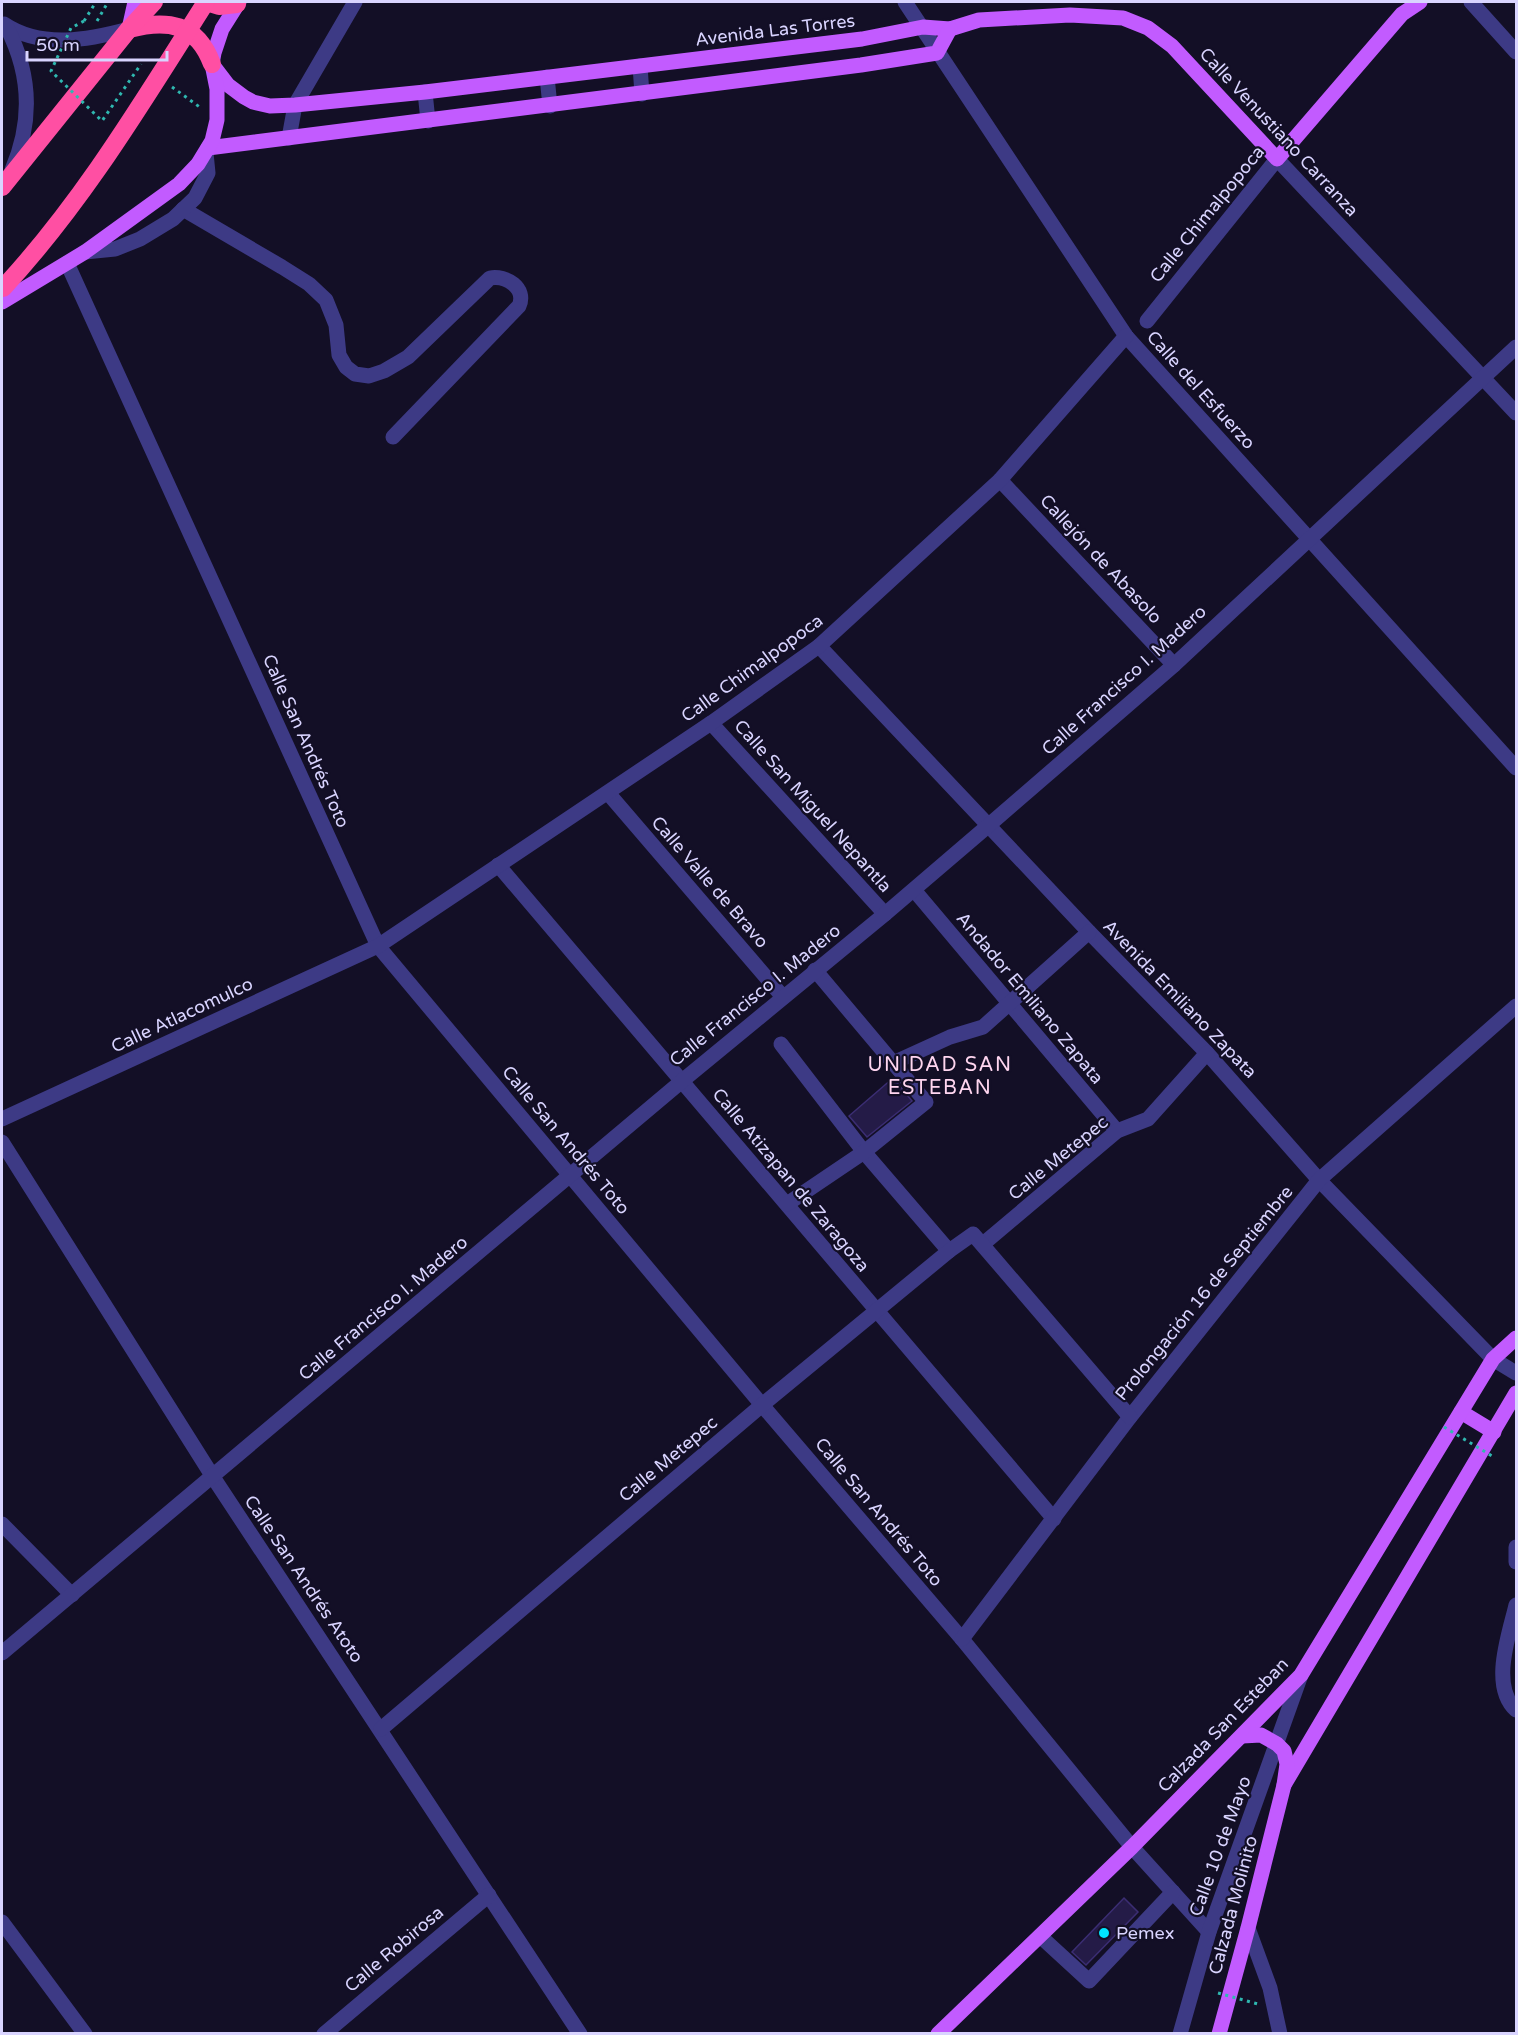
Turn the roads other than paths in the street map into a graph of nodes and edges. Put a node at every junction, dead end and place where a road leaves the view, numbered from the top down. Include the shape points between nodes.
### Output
1 (135, 2) edge
2 (145, 2) edge
3 (154, 2) edge
4 (206, 2) edge
5 (356, 2) edge
6 (905, 2) edge
7 (1420, 2) edge
8 (1471, 2) edge
9 (238, 3) edge
10 (4, 24) edge
11 (922, 27) junction
12 (129, 29) junction
13 (950, 29) junction
14 (937, 52) junction
15 (1516, 52) edge
16 (212, 64) junction
17 (640, 66) junction
18 (547, 77) junction
19 (425, 92) junction
20 (642, 94) junction
21 (295, 105) junction
22 (550, 106) junction
23 (428, 121) junction
24 (289, 138) junction
25 (207, 150) junction
26 (1276, 159) junction
27 (2, 187) edge
28 (183, 209) junction
29 (85, 252) junction
30 (67, 263) junction
31 (2, 293) edge
32 (1147, 321) dead end
33 (1126, 336) junction
34 (1516, 347) edge
35 (1484, 378) junction
36 (1516, 413) edge
37 (393, 437) dead end
38 (1000, 480) junction
39 (1310, 538) junction
40 (819, 646) junction
41 (1174, 665) junction
42 (711, 723) junction
43 (1516, 768) edge
44 (608, 793) junction
45 (989, 825) junction
46 (498, 865) junction
47 (914, 890) junction
48 (885, 914) junction
49 (1089, 932) junction
50 (378, 946) junction
51 (815, 970) junction
52 (783, 997) junction
53 (1009, 1004) junction
54 (1516, 1006) edge
55 (781, 1044) dead end
56 (1207, 1053) junction
57 (893, 1063) junction
58 (682, 1080) junction
59 (2, 1119) edge
60 (1117, 1131) junction
61 (2, 1142) edge
62 (864, 1152) junction
63 (571, 1175) junction
64 (1319, 1180) junction
65 (787, 1204) junction
66 (983, 1244) junction
67 (949, 1251) junction
68 (876, 1312) junction
69 (1516, 1338) edge
70 (1492, 1359) junction
71 (1516, 1373) edge
72 (1514, 1402) edge
73 (762, 1405) junction
74 (1461, 1412) junction
75 (1130, 1417) junction
76 (1494, 1432) junction
77 (213, 1477) junction
78 (1054, 1519) junction
79 (2, 1524) edge
80 (1516, 1547) edge
81 (1516, 1562) edge
82 (72, 1595) junction
83 (1516, 1605) edge
84 (962, 1640) junction
85 (2, 1653) edge
86 (1301, 1674) junction
87 (1516, 1710) edge
88 (381, 1729) junction
89 (1242, 1736) junction
90 (1277, 1744) junction
91 (1284, 1785) junction
92 (1132, 1847) junction
93 (1173, 1892) junction
94 (489, 1895) junction
95 (2, 1923) edge
96 (1248, 1928) junction
97 (1209, 1932) junction
98 (1040, 1936) junction
99 (85, 2034) edge
100 (324, 2034) edge
101 (580, 2034) edge
102 (938, 2034) edge
103 (1180, 2034) edge
104 (1219, 2034) edge
105 (1280, 2034) edge

1 - 12 main road
2 - 12 highway
3 - 12 highway
4 - 9 highway via 219,6
4 - 31 highway, bridge via 109,155
5 - 21 street
6 - 11 street, Calle del Esfuerzo
7 - 26 main road, Calle Chimalpopoca via 1402,14
8 - 15 street
9 - 16 main road via 217,41
10 - 12 street via 22,33 57,40 91,38
10 - 27 street via 21,58 27,110 20,151
11 - 13 main road, Avenida Las Torres
11 - 14 street, Calle del Esfuerzo
11 - 17 main road, Avenida Las Torres via 862,39
12 - 16 highway via 157,23 177,26 203,45
12 - 27 highway
13 - 14 main road
13 - 26 main road, Calle Venustiano Carranza via 979,20 1070,15 1123,18 1148,28 1172,46
14 - 20 main road
14 - 33 street, Calle del Esfuerzo
16 - 21 main road, Avenida Las Torres via 221,78 244,97 262,105
16 - 25 main road via 217,120
17 - 18 main road, Avenida Las Torres
17 - 20 street
18 - 19 main road, Avenida Las Torres
18 - 22 street
19 - 21 main road, Avenida Las Torres
19 - 23 street
20 - 22 main road
21 - 24 street
22 - 23 main road
23 - 24 main road
24 - 25 main road
25 - 28 street via 208,173 195,198
25 - 29 main road via 179,184
26 - 32 street, Calle Chimalpopoca
26 - 35 street, Calle Venustiano Carranza
28 - 29 street via 140,239 115,249
28 - 37 street via 318,292 326,300 336,326 339,355 355,374 369,376 408,357 490,278 511,282 520,291 519,306
29 - 30 main road
30 - 31 main road
30 - 50 street, Calle San Andrés Toto
33 - 38 street, Calle Chimalpopoca
33 - 39 street, Calle del Esfuerzo
34 - 35 street, Calle Francisco I. Madero
35 - 36 street, Calle Venustiano Carranza
35 - 39 street, Calle Francisco I. Madero
38 - 40 street, Calle Chimalpopoca
38 - 41 street, Callejón de Abasolo
39 - 41 street, Calle Francisco I. Madero
39 - 43 street, Calle del Esfuerzo
40 - 42 street, Calle Chimalpopoca
40 - 45 street, Avenida Emiliano Zapata
41 - 45 street, Calle Francisco I. Madero
42 - 44 street, Calle Chimalpopoca
42 - 48 street, Calle San Miguel Nepantla
44 - 46 street, Calle Chimalpopoca
44 - 52 street, Calle Valle de Bravo
45 - 47 street, Calle Francisco I. Madero
45 - 49 street, Avenida Emiliano Zapata
46 - 50 street, Calle Chimalpopoca
46 - 58 street, Calle Atizapan de Zaragoza
47 - 48 street, Calle Francisco I. Madero
47 - 53 street, Andador Emiliano Zapata
48 - 51 street, Calle Francisco I. Madero
49 - 53 street
49 - 56 street, Avenida Emiliano Zapata
50 - 59 street, Calle Atlacomulco
50 - 63 street, Calle San Andrés Toto
51 - 52 street, Calle Francisco I. Madero
51 - 57 street
52 - 58 street, Calle Francisco I. Madero
53 - 57 street via 983,1027
53 - 60 street, Andador Emiliano Zapata
54 - 64 street, Prolongación 16 de Septiembre
55 - 62 street
56 - 60 street, Calle Metepec via 1148,1119
56 - 64 street, Avenida Emiliano Zapata
57 - 62 street via 926,1102
58 - 63 street, Calle Francisco I. Madero
58 - 65 street, Calle Atizapan de Zaragoza
60 - 66 street, Calle Metepec
61 - 77 street, Calle San Andrés Atoto
62 - 65 street
62 - 67 street
63 - 73 street, Calle San Andrés Toto
63 - 77 street, Calle Francisco I. Madero
64 - 70 street, Avenida Emiliano Zapata
64 - 75 street, Prolongación 16 de Septiembre
65 - 68 street, Calle Atizapan de Zaragoza
66 - 67 street, Calle Metepec via 973,1234
66 - 75 street
67 - 68 street, Calle Metepec
68 - 73 street, Calle Metepec
68 - 78 street, Calle Atizapan de Zaragoza
69 - 70 main road, Calzada San Esteban
70 - 71 street, Avenida Emiliano Zapata
70 - 74 main road, Calzada San Esteban
72 - 76 main road
73 - 84 street, Calle San Andrés Toto
73 - 88 street, Calle Metepec
74 - 76 main road
74 - 86 main road, Calzada San Esteban
75 - 78 street, Prolongación 16 de Septiembre
76 - 91 main road
77 - 82 street, Calle Francisco I. Madero
77 - 88 street, Calle San Andrés Atoto
78 - 84 street, Prolongación 16 de Septiembre
79 - 82 street
80 - 81 street
82 - 85 street, Calle Francisco I. Madero
83 - 87 street via 1502,1679
84 - 92 street, Calle San Andrés Toto
86 - 89 main road, Calzada San Esteban
86 - 90 street, Calle 10 de Mayo
88 - 94 street, Calle San Andrés Atoto
89 - 90 main road via 1261,1735
89 - 92 main road, Calzada San Esteban
90 - 91 main road via 1284,1751 1287,1764
90 - 97 street, Calle 10 de Mayo
91 - 96 main road, Calzada Molinito
92 - 93 street, Calle San Andrés Toto
92 - 98 main road, Calzada San Esteban
93 - 97 street, Calle San Andrés Toto
93 - 98 street via 1089,1981
94 - 100 street, Calle Robirosa
94 - 101 street, Calle San Andrés Atoto
95 - 99 street
96 - 104 main road, Calzada Molinito
96 - 105 street via 1270,1988
97 - 103 street, Calle 10 de Mayo
98 - 102 main road, Calzada San Esteban

